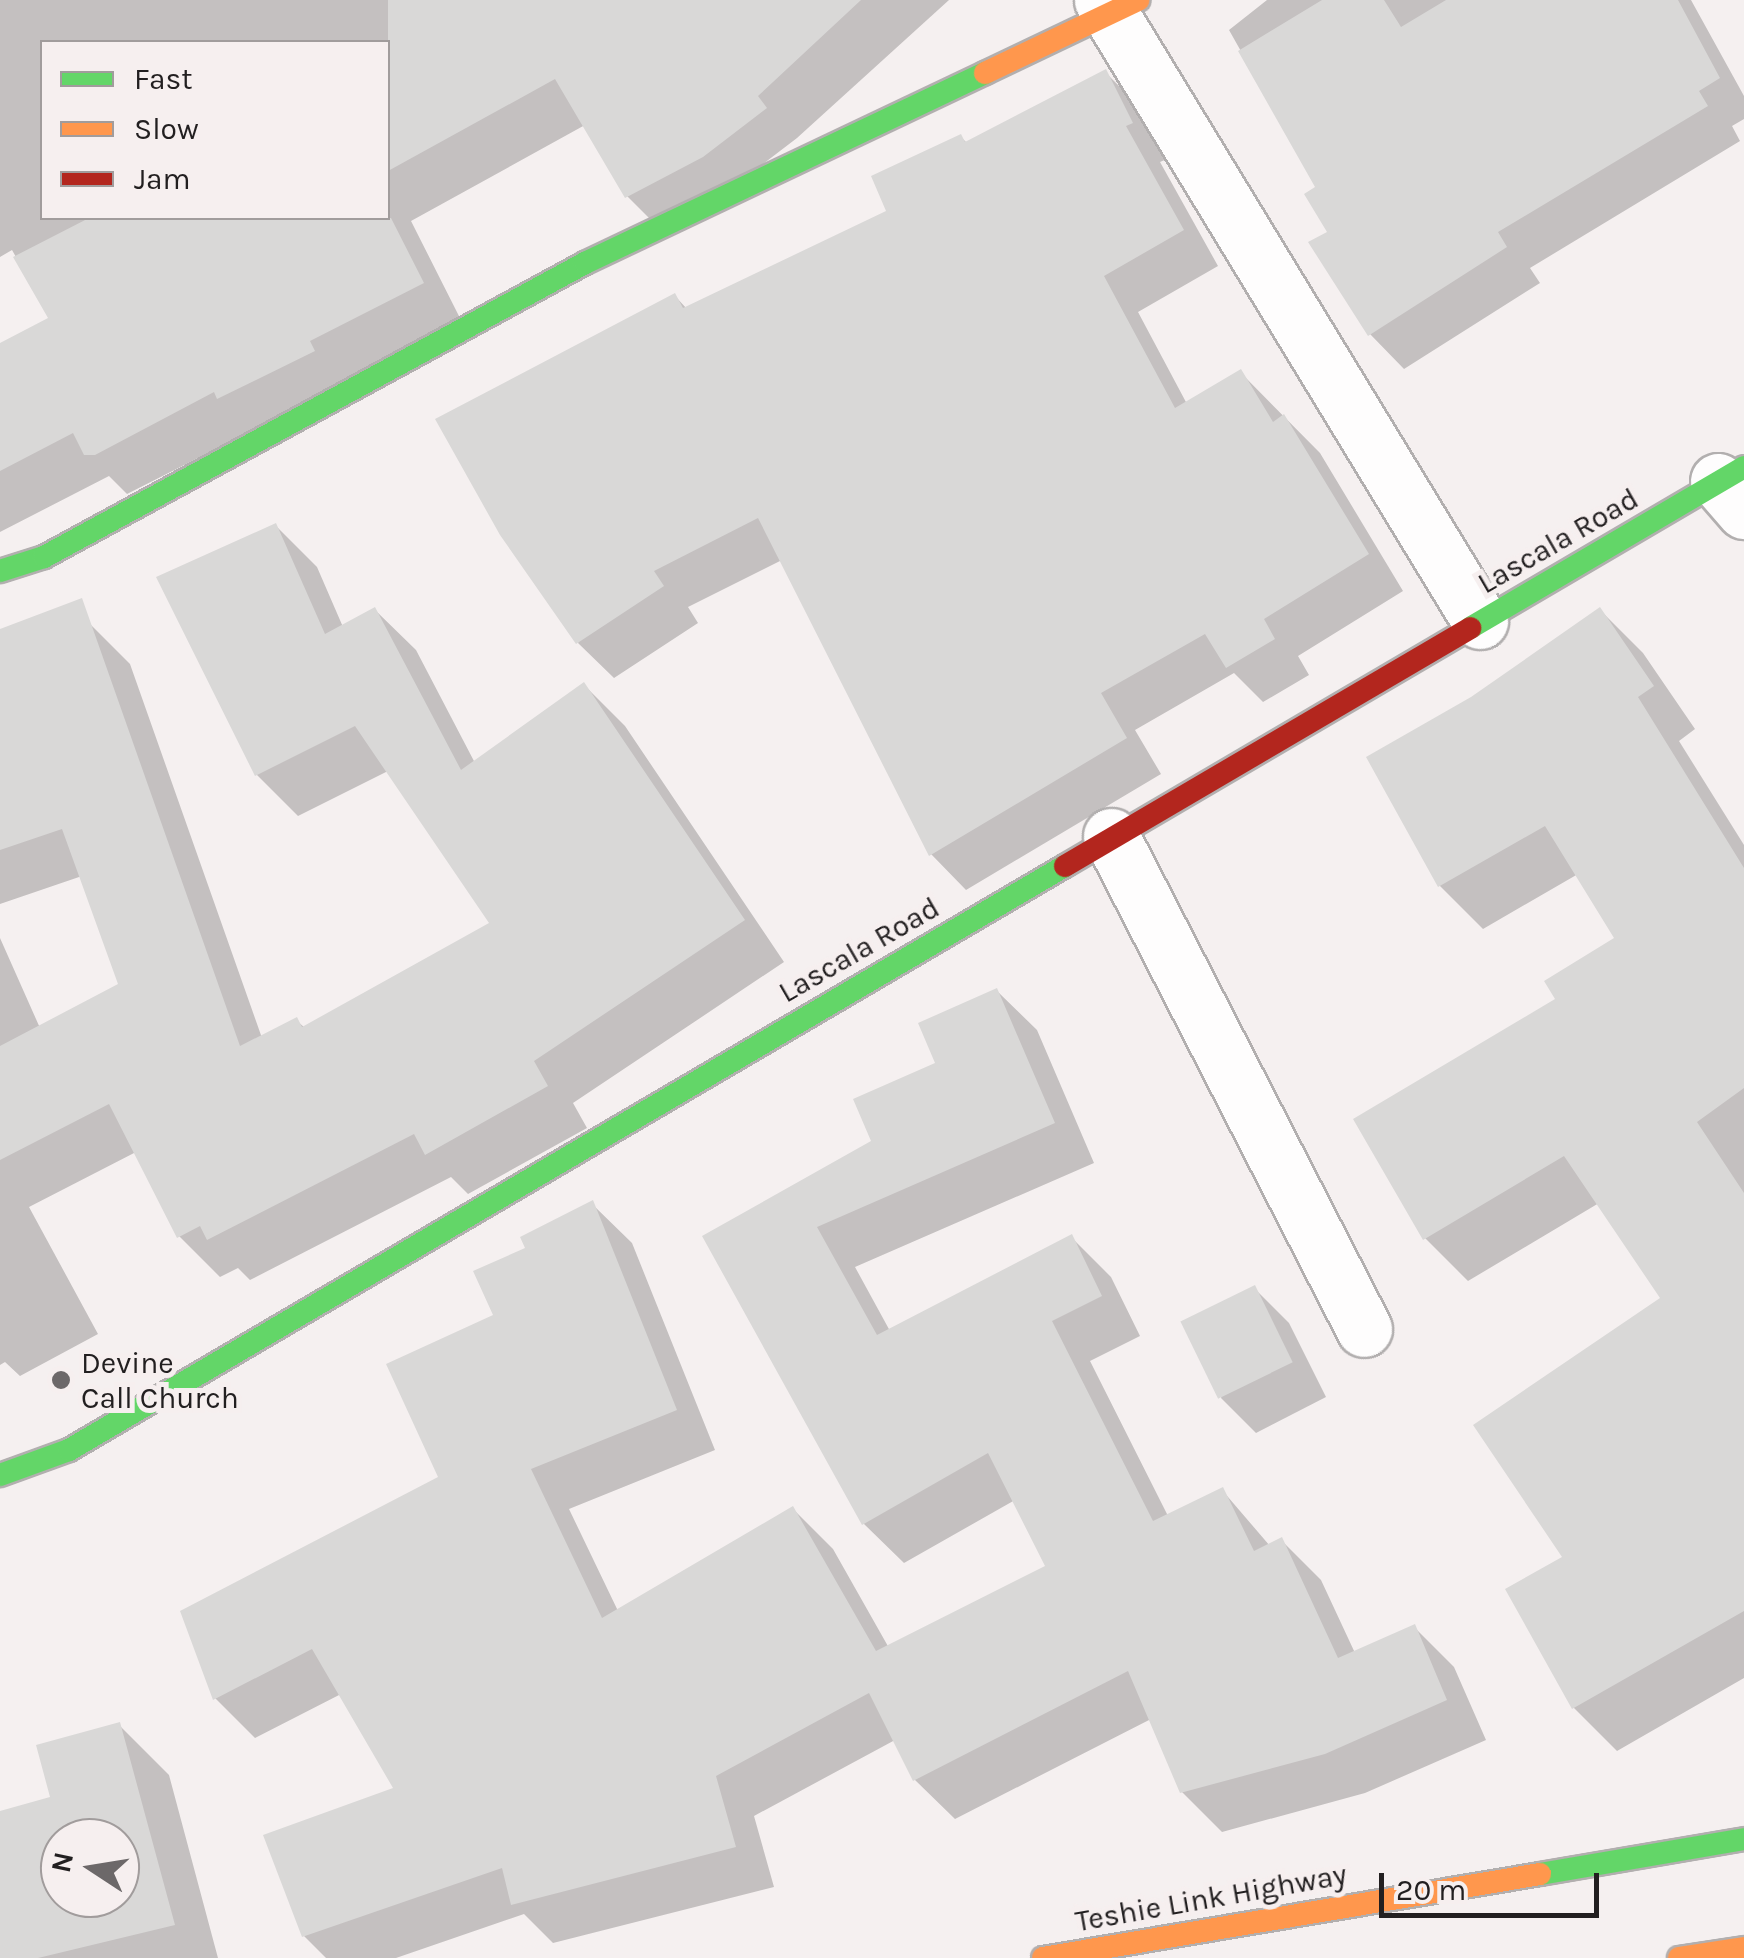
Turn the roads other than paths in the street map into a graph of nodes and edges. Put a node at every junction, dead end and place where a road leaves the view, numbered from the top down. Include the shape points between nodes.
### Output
1 (1117, 5) edge
2 (1735, 487) edge
3 (0, 571) edge
4 (1480, 621) junction
5 (1112, 836) junction
6 (1364, 1330) dead end
7 (0, 1475) edge
8 (1744, 1839) edge
9 (1744, 1948) edge
10 (1043, 1958) edge
11 (1679, 1958) edge

1 - 3 street via 585,263 44,557
1 - 4 street
2 - 4 street, Lascala Road
4 - 5 street, Lascala Road
5 - 6 street
5 - 7 street, Lascala Road via 70,1450
8 - 10 street, Teshie Link Highway
9 - 11 street

